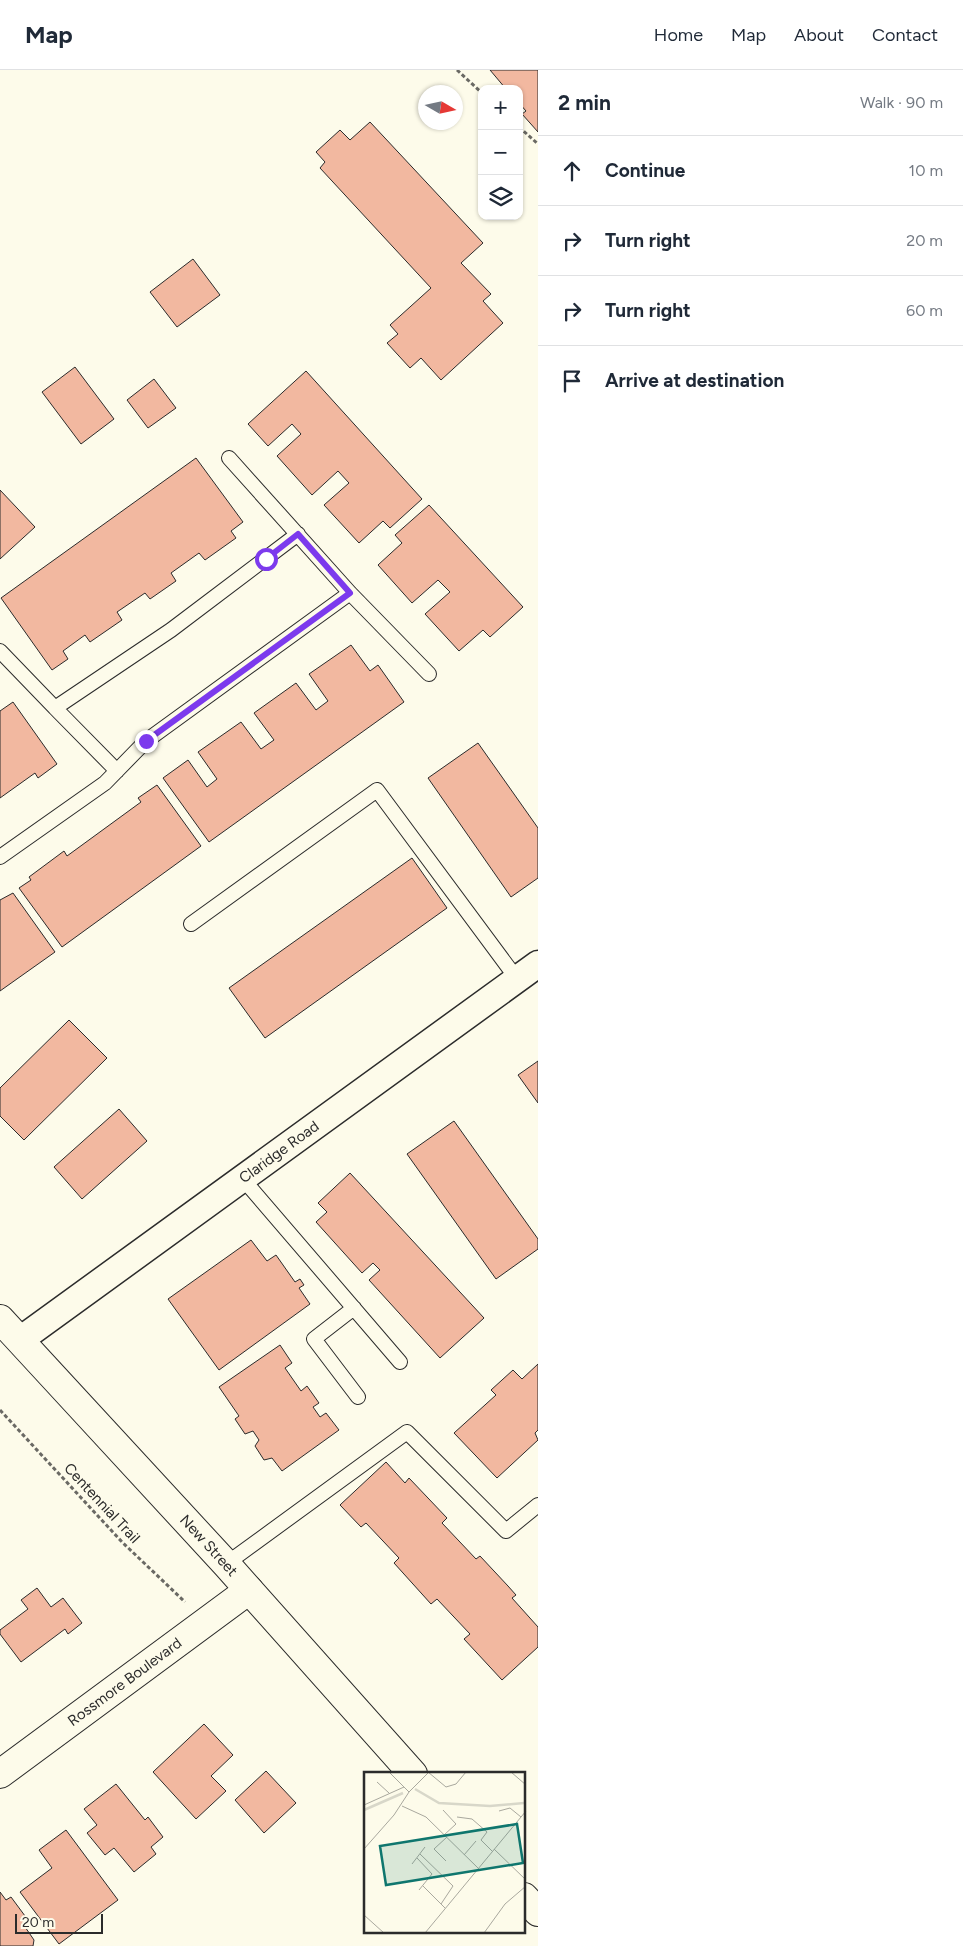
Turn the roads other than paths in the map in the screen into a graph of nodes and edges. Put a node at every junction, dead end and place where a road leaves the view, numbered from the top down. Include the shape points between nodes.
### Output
1 (229, 458) dead end
2 (298, 534) junction
3 (350, 593) junction
4 (0, 651) edge
5 (429, 674) dead end
6 (55, 708) junction
7 (116, 771) junction
8 (0, 857) edge
9 (191, 924) dead end
10 (538, 964) edge
11 (517, 979) junction
12 (242, 1178) junction
13 (354, 1308) junction
14 (0, 1319) edge
15 (20, 1340) junction
16 (400, 1362) dead end
17 (358, 1397) dead end
18 (538, 1505) edge
19 (226, 1564) junction
20 (249, 1590) junction
21 (411, 1772) edge
22 (0, 1774) edge
23 (526, 1899) edge
24 (538, 1912) edge

1 - 2 lane
2 - 3 lane
2 - 6 lane via 172,630
3 - 5 lane
3 - 7 lane via 146,741
4 - 6 lane
6 - 7 lane
7 - 8 lane via 105,783
9 - 11 lane via 377,790
10 - 11 street, Claridge Road
11 - 12 street, Claridge Road
12 - 13 lane
12 - 15 street, Claridge Road
13 - 16 lane
13 - 17 lane via 314,1340
14 - 15 main road, New Street
15 - 19 main road, New Street
18 - 19 lane via 506,1531 407,1432
19 - 20 main road, New Street
20 - 21 main road, New Street
20 - 22 main road, Rossmore Boulevard
23 - 24 main road

